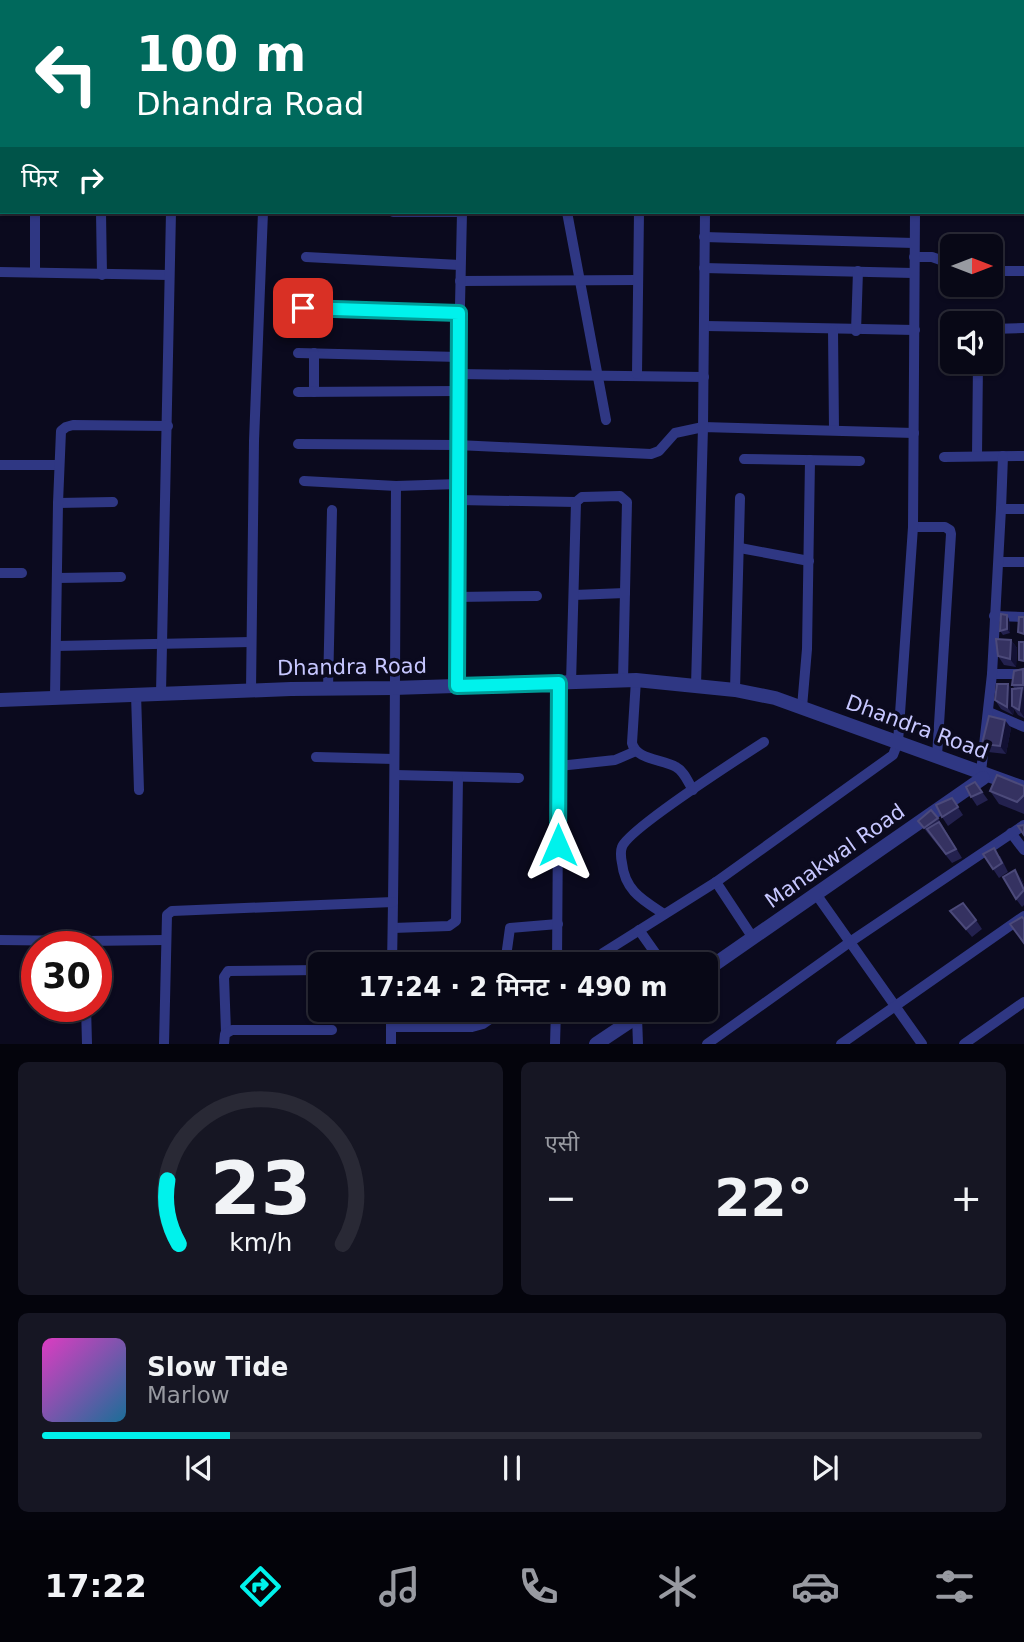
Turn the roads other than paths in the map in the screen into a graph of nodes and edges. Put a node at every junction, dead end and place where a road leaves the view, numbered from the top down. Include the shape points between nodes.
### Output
1 (35, 214) edge
2 (101, 214) edge
3 (171, 214) edge
4 (263, 214) edge
5 (462, 214) edge
6 (567, 214) edge
7 (639, 214) edge
8 (705, 214) edge
9 (915, 214) edge
10 (704, 237) junction
11 (914, 243) junction
12 (306, 257) dead end
13 (914, 257) junction
14 (940, 260) edge
15 (460, 265) junction
16 (704, 268) junction
17 (858, 271) junction
18 (1003, 271) edge
19 (1024, 271) edge
20 (0, 272) edge
21 (35, 272) junction
22 (913, 273) junction
23 (102, 275) junction
24 (169, 275) junction
25 (637, 280) junction
26 (460, 281) junction
27 (580, 281) junction
28 (303, 308) dead end
29 (459, 313) junction
30 (705, 326) junction
31 (1024, 328) edge
32 (1003, 329) edge
33 (833, 330) junction
34 (915, 330) junction
35 (856, 331) junction
36 (298, 353) dead end
37 (314, 353) junction
38 (459, 357) junction
39 (458, 374) junction
40 (636, 374) junction
41 (978, 374) edge
42 (598, 376) junction
43 (704, 377) junction
44 (298, 391) dead end
45 (314, 391) junction
46 (458, 391) junction
47 (606, 420) dead end
48 (168, 426) junction
49 (703, 427) junction
50 (834, 430) junction
51 (915, 433) junction
52 (298, 444) dead end
53 (457, 445) junction
54 (977, 456) junction
55 (1003, 456) junction
56 (1024, 456) edge
57 (944, 457) dead end
58 (744, 459) dead end
59 (810, 460) junction
60 (860, 461) dead end
61 (0, 465) edge
62 (59, 465) junction
63 (0, 471) edge
64 (304, 481) dead end
65 (458, 484) junction
66 (396, 486) junction
67 (740, 498) dead end
68 (458, 500) junction
69 (113, 502) dead end
70 (576, 502) junction
71 (58, 503) junction
72 (1001, 509) junction
73 (1024, 509) edge
74 (332, 510) dead end
75 (913, 527) junction
76 (740, 548) junction
77 (809, 561) junction
78 (999, 562) junction
79 (1024, 562) edge
80 (0, 573) edge
81 (22, 573) dead end
82 (121, 577) dead end
83 (57, 578) junction
84 (625, 593) junction
85 (574, 595) junction
86 (537, 596) dead end
87 (456, 597) junction
88 (994, 615) junction
89 (1024, 617) edge
90 (251, 642) junction
91 (162, 644) junction
92 (55, 646) junction
93 (992, 674) junction
94 (1024, 674) edge
95 (629, 681) junction
96 (565, 683) junction
97 (457, 686) junction
98 (696, 687) junction
99 (393, 688) junction
100 (328, 689) junction
101 (735, 690) junction
102 (251, 691) junction
103 (136, 694) junction
104 (161, 694) junction
105 (55, 697) junction
106 (0, 700) edge
107 (802, 708) junction
108 (989, 712) junction
109 (1024, 727) edge
110 (764, 742) dead end
111 (898, 742) junction
112 (636, 751) junction
113 (937, 756) junction
114 (316, 757) dead end
115 (394, 759) junction
116 (559, 766) junction
117 (984, 773) junction
118 (396, 775) junction
119 (458, 777) junction
120 (519, 778) dead end
121 (1024, 788) edge
122 (139, 790) dead end
123 (693, 790) junction
124 (1024, 825) edge
125 (1011, 832) junction
126 (1024, 850) edge
127 (716, 882) junction
128 (816, 894) junction
129 (393, 902) junction
130 (664, 914) junction
131 (1024, 916) edge
132 (558, 924) junction
133 (393, 928) junction
134 (639, 930) junction
135 (754, 938) junction
136 (0, 940) edge
137 (165, 940) junction
138 (21, 941) edge
139 (850, 942) junction
140 (112, 943) edge
141 (392, 952) edge
142 (507, 952) edge
143 (557, 952) edge
144 (605, 952) edge
145 (655, 952) edge
146 (718, 962) edge
147 (308, 970) edge
148 (1024, 1002) edge
149 (895, 1006) junction
150 (86, 1022) edge
151 (391, 1022) edge
152 (485, 1022) edge
153 (556, 1022) edge
154 (629, 1022) edge
155 (641, 1022) edge
156 (391, 1027) junction
157 (332, 1030) dead end
158 (225, 1038) edge
159 (87, 1044) edge
160 (164, 1044) edge
161 (391, 1044) edge
162 (555, 1044) edge
163 (596, 1044) edge
164 (638, 1044) edge
165 (707, 1044) edge
166 (841, 1044) edge
167 (922, 1044) edge
168 (964, 1044) edge

1 - 21 street
2 - 23 street
3 - 24 street
4 - 90 street
5 - 15 street
6 - 27 street
7 - 25 street
8 - 10 street
9 - 11 street
10 - 11 street
10 - 16 street
11 - 13 street
12 - 15 street
13 - 14 street
13 - 22 street
15 - 26 street
16 - 17 street
16 - 30 street
17 - 22 street
17 - 35 street
18 - 19 street
20 - 21 street
21 - 23 street
22 - 34 street
23 - 24 street
24 - 48 street
25 - 27 street
25 - 40 street
26 - 27 street
26 - 29 street
27 - 42 street
28 - 29 street
29 - 38 street
30 - 33 street
30 - 43 street
31 - 32 street
33 - 35 street
33 - 50 street
34 - 35 street
34 - 51 street
36 - 37 street
37 - 38 street
37 - 45 street
38 - 39 street
39 - 42 street
39 - 46 street
40 - 42 street
40 - 43 street
41 - 54 street
42 - 47 street
43 - 49 street
44 - 45 street
45 - 46 street
46 - 53 street
48 - 62 street via 66,427 61,431
48 - 91 street
49 - 50 street
49 - 53 street via 675,433 651,454
49 - 98 street
50 - 51 street
51 - 75 street
52 - 53 street
53 - 65 street
54 - 55 street
54 - 57 street
55 - 56 street
55 - 72 street
58 - 59 street
59 - 60 street
59 - 77 street
61 - 62 street
61 - 63 street
62 - 71 street
64 - 66 street
65 - 66 street
65 - 68 street
66 - 99 street
67 - 76 street
68 - 70 street
68 - 87 street
69 - 71 street
70 - 84 street via 582,497 620,496 626,500
70 - 85 street
71 - 83 street
72 - 73 street
72 - 78 street
74 - 100 street
75 - 111 street
75 - 113 street via 944,527 951,534
76 - 77 street
76 - 101 street
77 - 107 street
78 - 79 street
78 - 88 street
80 - 81 street
82 - 83 street
83 - 92 street
84 - 85 street
84 - 95 street
85 - 96 street
86 - 87 street
87 - 97 street
88 - 89 street
88 - 93 street
90 - 91 street
90 - 102 street
91 - 92 street
91 - 104 street
92 - 105 street
93 - 94 street
93 - 108 street
95 - 96 street, Dhandra Road
95 - 98 street, Dhandra Road
95 - 112 street
96 - 97 street, Dhandra Road
96 - 116 street
97 - 99 street, Dhandra Road
98 - 101 street, Dhandra Road
99 - 100 street, Dhandra Road
99 - 115 street
100 - 102 street, Dhandra Road
101 - 107 street, Dhandra Road
102 - 104 street, Dhandra Road
103 - 104 street, Dhandra Road
103 - 105 street, Dhandra Road
103 - 122 street
105 - 106 street, Dhandra Road
107 - 111 street, Dhandra Road
108 - 109 street
108 - 117 street
110 - 123 street
111 - 113 street, Dhandra Road
111 - 127 street via 892,755
112 - 116 street via 615,760
112 - 123 street via 678,768
113 - 117 street, Dhandra Road
114 - 115 street
115 - 118 street
116 - 132 street
117 - 121 street, Dhandra Road
117 - 128 street, Manakwal Road
118 - 119 street
118 - 129 street
119 - 120 street
119 - 133 street via 456,921 449,926
123 - 130 street via 628,838 621,850 629,887
124 - 125 street
125 - 126 street
125 - 139 street
127 - 130 street
127 - 135 street
128 - 135 street, Manakwal Road
128 - 139 street
129 - 133 street
129 - 137 street via 176,910 167,915
130 - 134 street
131 - 149 street
132 - 142 street via 510,928
132 - 143 street
133 - 141 street
134 - 144 street
134 - 145 street
135 - 146 street, Manakwal Road
136 - 138 street
137 - 140 street
137 - 160 street
139 - 149 street
139 - 165 street
147 - 158 street via 228,971 224,977
148 - 168 street
149 - 166 street
149 - 167 street
150 - 159 street
151 - 156 street
152 - 156 street via 472,1027
153 - 162 street
154 - 163 street
155 - 164 street
156 - 161 street
157 - 158 street

